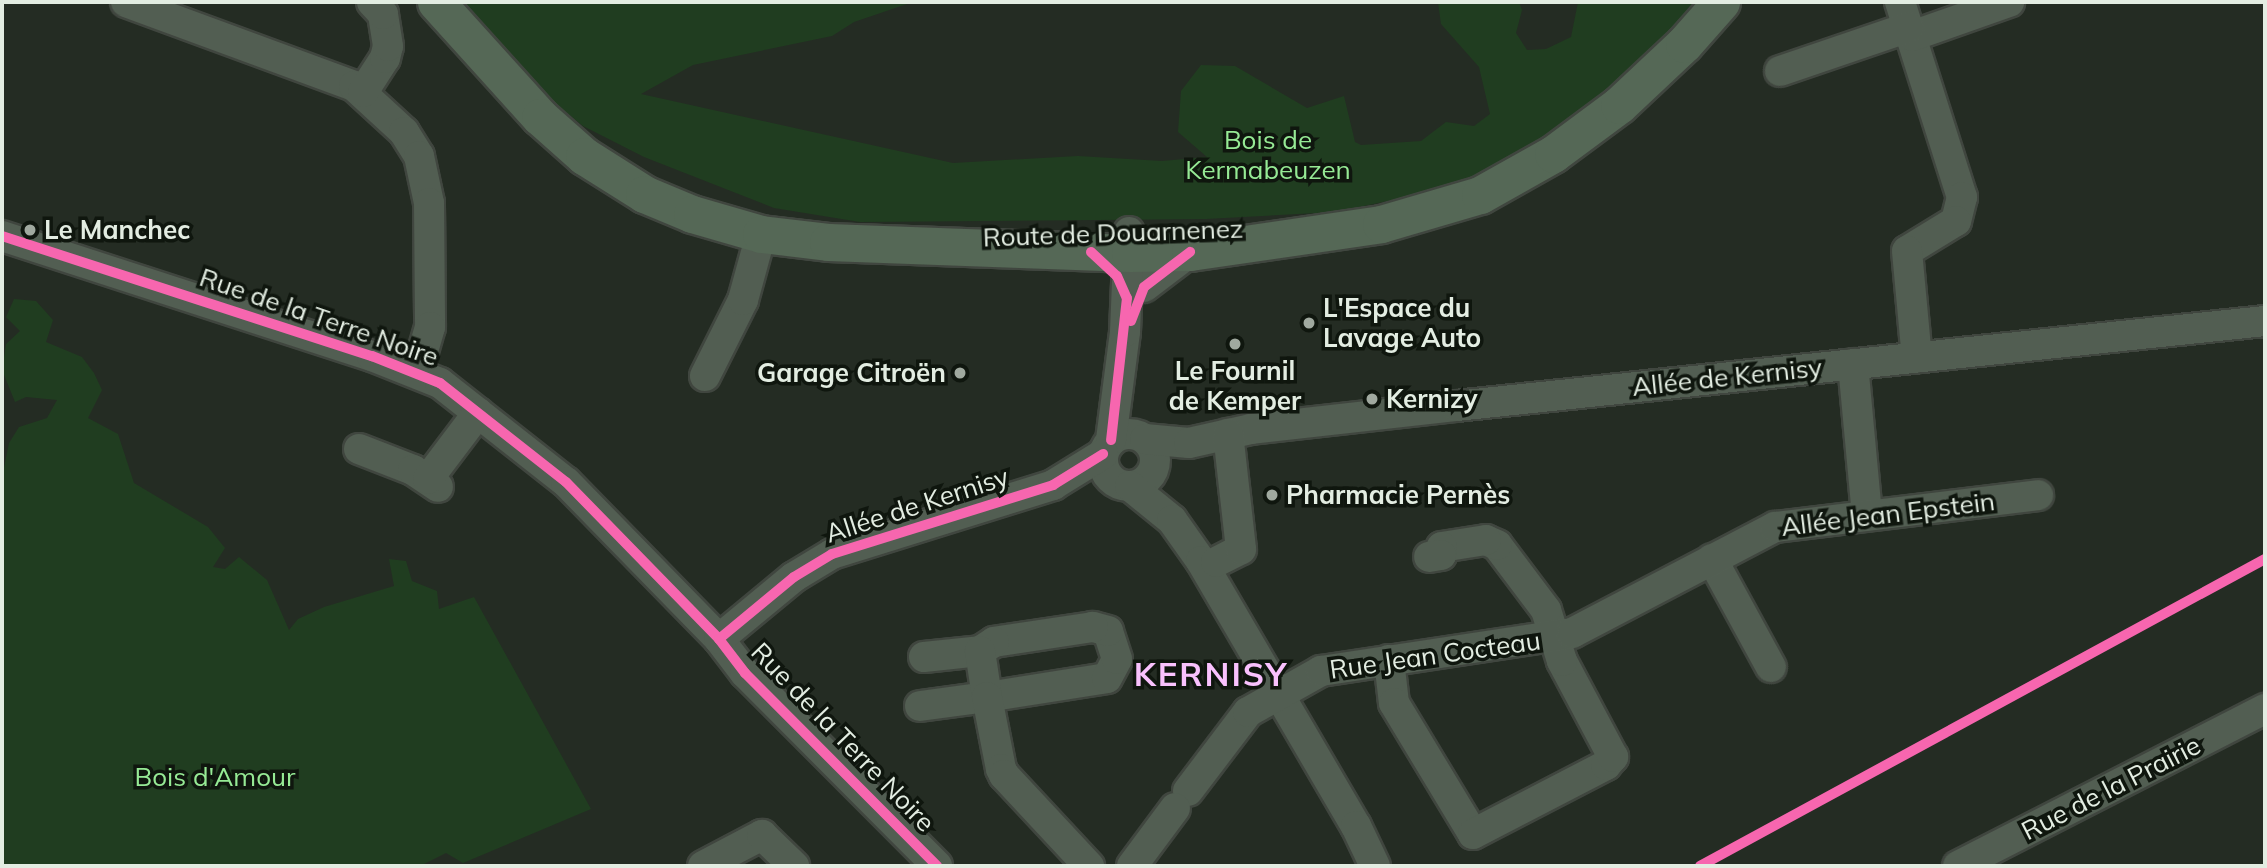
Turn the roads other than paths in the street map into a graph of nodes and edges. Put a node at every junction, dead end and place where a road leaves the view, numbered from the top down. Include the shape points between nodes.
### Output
1 (126, 2) edge
2 (372, 2) edge
3 (436, 2) edge
4 (1721, 2) edge
5 (2009, 2) edge
6 (1907, 22) edge
7 (1780, 71) dead end
8 (363, 92) junction
9 (761, 234) junction
10 (2, 236) edge
11 (866, 244) junction
12 (1152, 244) junction
13 (1091, 252) junction
14 (1136, 292) junction
15 (2265, 321) edge
16 (1917, 358) junction
17 (1853, 364) junction
18 (417, 372) junction
19 (705, 376) dead end
20 (478, 413) junction
21 (1228, 434) junction
22 (359, 449) dead end
23 (1130, 459) junction
24 (2038, 495) dead end
25 (1867, 515) junction
26 (1429, 557) dead end
27 (1712, 559) junction
28 (1216, 562) dead end
29 (1554, 638) junction
30 (719, 639) junction
31 (980, 651) junction
32 (924, 657) dead end
33 (1389, 660) junction
34 (1771, 667) dead end
35 (1278, 692) junction
36 (987, 696) junction
37 (920, 706) dead end
38 (2265, 709) edge
39 (925, 862) edge
40 (704, 866) edge
41 (794, 866) edge
42 (1089, 866) edge
43 (1132, 866) edge
44 (1375, 866) edge
45 (1958, 866) edge

1 - 8 street via 336,77
2 - 8 street via 383,14 388,46
3 - 9 main road, Route de Douarnenez via 540,117 584,156 644,194
4 - 12 main road, Route de Douarnenez via 1640,86 1530,168 1452,206 1360,226
5 - 6 street
6 - 7 street
6 - 16 street via 1962,206 1956,221 1907,251
8 - 18 street via 404,132 419,156 428,186 430,327
9 - 11 main road, Route de Douarnenez
9 - 19 street via 743,300
10 - 18 street, Rue de la Terre Noire
11 - 12 main road, Route de Douarnenez
11 - 13 main road, Route de Douarnenez
12 - 13 main road, Route de Douarnenez
12 - 14 street
12 - 14 street
13 - 14 street
14 - 23 street via 1125,332 1117,398
15 - 16 street, Allée de Kernisy
16 - 17 street, Allée de Kernisy
17 - 21 street, Allée de Kernisy
17 - 25 street
18 - 20 street, Rue de la Terre Noire via 440,383
20 - 22 street via 433,483
20 - 30 street, Rue de la Terre Noire via 566,482
21 - 23 street, Allée de Kernisy
21 - 28 street via 1241,549
23 - 30 street, Allée de Kernisy via 832,554 794,577
23 - 35 street
24 - 25 street, Allée Jean Epstein
25 - 27 street, Allée Jean Epstein via 1775,527
26 - 29 street via 1441,555 1441,547 1492,541 1536,594
27 - 29 street, Allée Jean Epstein via 1588,626
27 - 34 street
29 - 33 street, Rue Jean Cocteau
29 - 33 street via 1613,757 1478,834 1465,827 1399,712
30 - 39 street, Rue de la Terre Noire via 745,673
31 - 32 street
31 - 36 street
31 - 36 street via 994,642 1093,626 1108,631 1116,646 1116,659 1107,678
33 - 35 street, Rue Jean Cocteau via 1329,668
35 - 43 street, Rue Jean Cocteau via 1240,721
35 - 44 street
36 - 37 street
36 - 42 street via 1004,775
38 - 45 street, Rue de la Prairie
40 - 41 street via 762,835

